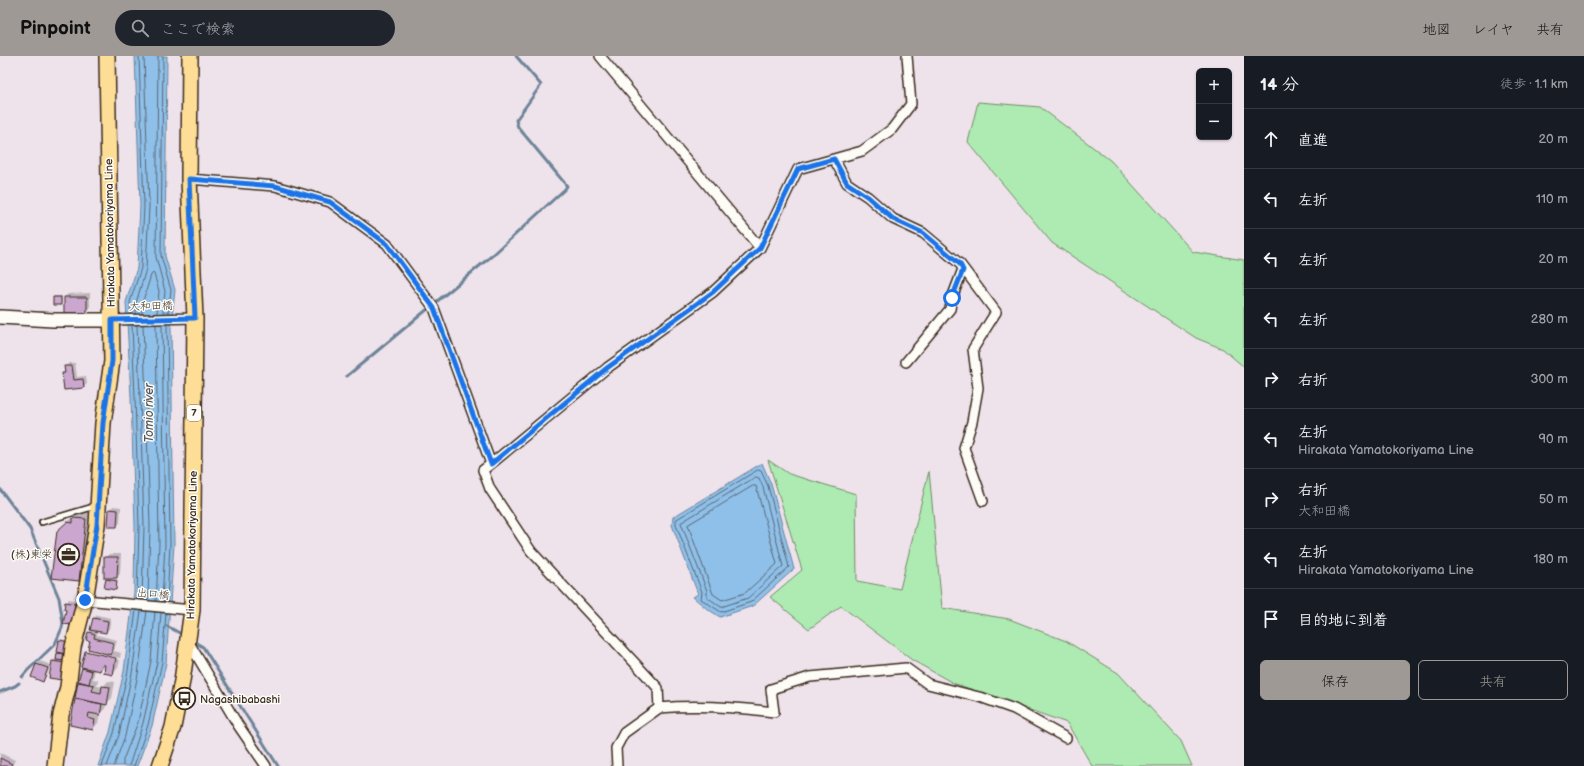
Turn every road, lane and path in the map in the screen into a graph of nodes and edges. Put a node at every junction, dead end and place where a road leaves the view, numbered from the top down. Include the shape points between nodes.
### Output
1 (107, 56) edge
2 (190, 56) edge
3 (600, 56) edge
4 (908, 56) edge
5 (834, 159) junction
6 (189, 179) junction
7 (760, 248) junction
8 (963, 270) junction
9 (0, 317) edge
10 (188, 318) junction
11 (117, 320) junction
12 (906, 362) dead end
13 (491, 464) junction
14 (983, 501) dead end
15 (98, 505) junction
16 (42, 522) dead end
17 (85, 600) junction
18 (187, 609) junction
19 (188, 641) junction
20 (659, 708) junction
21 (1066, 738) dead end
22 (55, 766) edge
23 (160, 766) edge
24 (266, 766) edge
25 (617, 766) edge

1 - 11 main road, Hirakata Yamatokoriyama Line via 108,173
2 - 6 main road, Hirakata Yamatokoriyama Line / 7
3 - 7 street
4 - 5 street via 911,104 892,129 862,151
5 - 7 street via 798,169
5 - 8 street via 847,183 893,219 923,233 960,264
6 - 10 main road, Hirakata Yamatokoriyama Line / 7
6 - 13 street via 275,186 330,202 387,244 434,308
7 - 13 street via 713,292 607,368
8 - 12 street via 950,309
8 - 14 street via 996,312 973,349 978,388 964,448
9 - 11 street
10 - 11 street, 大和田橋
10 - 18 main road, Hirakata Yamatokoriyama Line / 7
11 - 15 main road, Hirakata Yamatokoriyama Line via 103,423
13 - 20 street via 483,470 490,489 531,551 658,688
15 - 16 lane
15 - 17 main road, Hirakata Yamatokoriyama Line
17 - 18 street, 出口橋
17 - 22 main road, Hirakata Yamatokoriyama Line via 73,647
18 - 19 main road, Hirakata Yamatokoriyama Line / 7
19 - 23 main road, Hirakata Yamatokoriyama Line / 7 via 173,727
19 - 24 street via 238,725
20 - 21 street via 701,706 774,712 771,689 810,677 906,668 928,684 1014,709
20 - 25 street via 624,733 616,748

